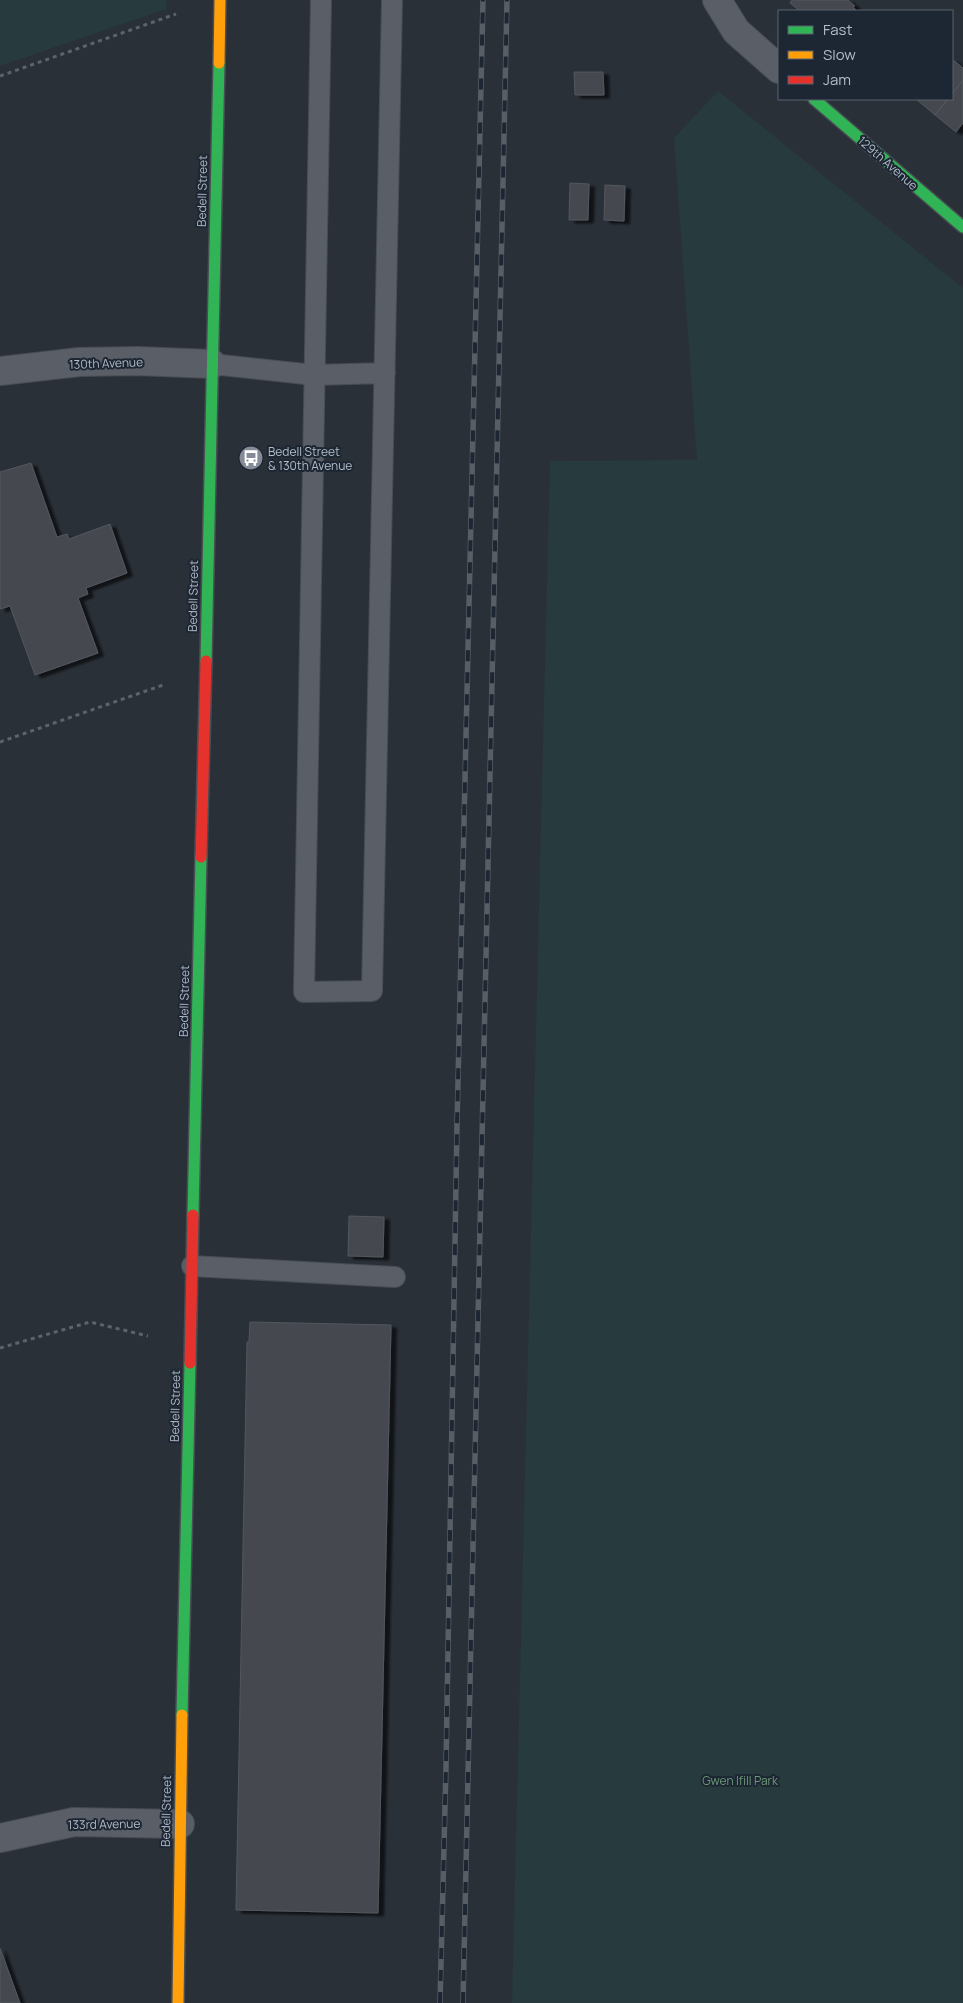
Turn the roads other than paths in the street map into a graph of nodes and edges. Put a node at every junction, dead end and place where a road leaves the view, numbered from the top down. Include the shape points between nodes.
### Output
1 (220, 0) edge
2 (321, 0) edge
3 (392, 0) edge
4 (717, 0) edge
5 (778, 68) edge
6 (815, 100) edge
7 (963, 227) edge
8 (212, 364) junction
9 (0, 371) edge
10 (385, 373) junction
11 (314, 375) junction
12 (192, 1266) junction
13 (395, 1277) dead end
14 (180, 1824) junction
15 (0, 1838) edge
16 (178, 2003) edge

1 - 8 street, Bedell Street
2 - 11 lane
3 - 10 lane
4 - 5 street via 736,31
6 - 7 street, 129th Avenue
8 - 9 street, 130th Avenue via 79,362
8 - 11 lane
8 - 12 street, Bedell Street
10 - 11 lane
10 - 11 lane via 372,991 304,992
12 - 13 lane
12 - 14 street, Bedell Street
14 - 15 street, 133rd Avenue via 74,1822
14 - 16 street, Bedell Street

